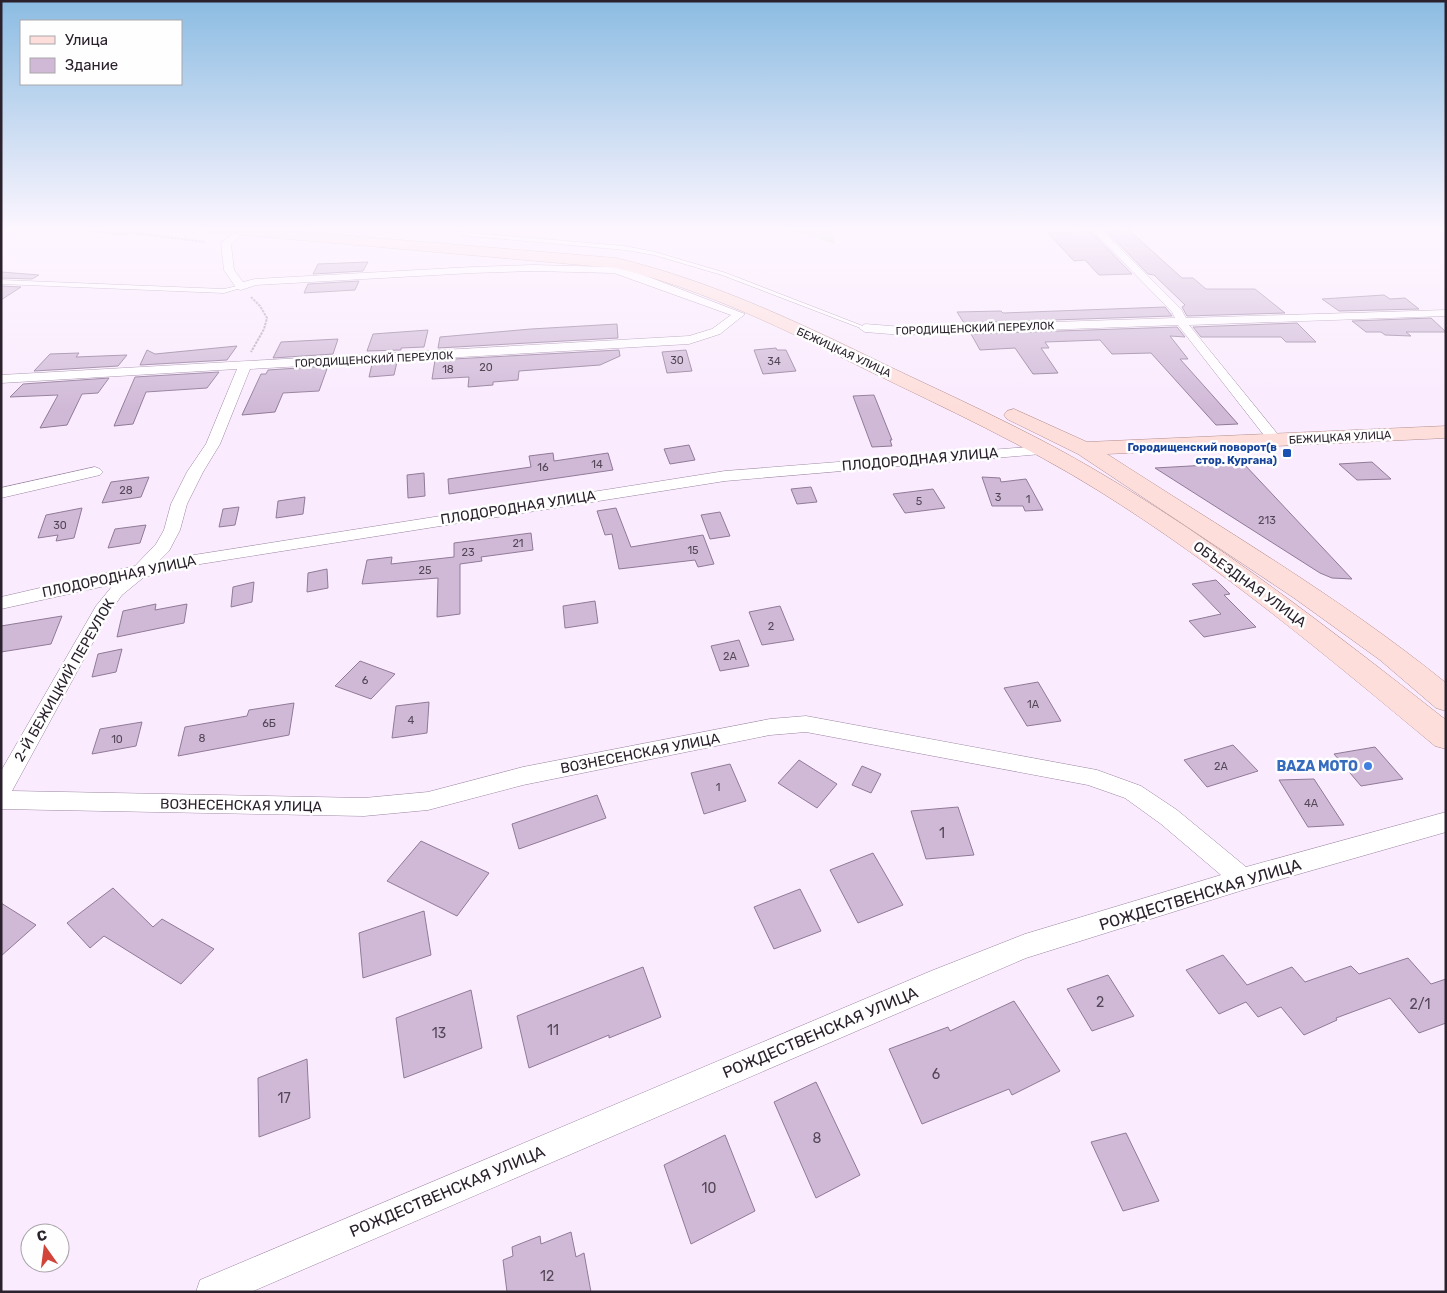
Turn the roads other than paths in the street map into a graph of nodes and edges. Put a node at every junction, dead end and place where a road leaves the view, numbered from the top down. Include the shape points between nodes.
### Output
1 (158, 288) edge
2 (236, 288) edge
3 (670, 288) edge
4 (696, 288) edge
5 (724, 288) edge
6 (761, 288) edge
7 (1154, 288) edge
8 (1446, 313) edge
9 (739, 314) joint
10 (1181, 321) junction
11 (864, 328) joint
12 (245, 366) junction
13 (7, 379) edge
14 (1, 394) edge
15 (1446, 432) edge
16 (1275, 440) junction
17 (1084, 449) junction
18 (1041, 450) junction
19 (95, 472) dead end
20 (1, 492) edge
21 (141, 570) junction
22 (1, 603) edge
23 (1446, 700) edge
24 (1446, 737) edge
25 (1, 791) edge
26 (1, 800) edge
27 (1446, 822) edge
28 (1243, 879) junction
29 (212, 1292) edge

1 - 2 lane via 224,291
3 - 9 street
4 - 18 main road, БЕЖИЦКАЯ УЛИЦА via 816,339
5 - 17 main road, БЕЖИЦКАЯ УЛИЦА via 812,321
6 - 11 lane
7 - 10 street via 1177,311
8 - 10 street, ГОРОДИЩЕНСКИЙ ПЕРЕУЛОК
9 - 12 street, ГОРОДИЩЕНСКИЙ ПЕРЕУЛОК via 714,335 689,340
10 - 11 street, ГОРОДИЩЕНСКИЙ ПЕРЕУЛОК via 903,331
10 - 16 street
12 - 13 street, ГОРОДИЩЕНСКИЙ ПЕРЕУЛОК
12 - 21 street, 2-Й БЕЖИЦКИЙ ПЕРЕУЛОК via 213,444 179,504 172,530 162,547
13 - 14 street
15 - 16 main road, БЕЖИЦКАЯ УЛИЦА
16 - 17 main road, БЕЖИЦКАЯ УЛИЦА
17 - 18 main road, БЕЖИЦКАЯ УЛИЦА
17 - 23 main road, ОБЪЕЗДНАЯ УЛИЦА via 1304,592 1390,653
18 - 21 street, ПЛОДОРОДНАЯ УЛИЦА via 725,476
18 - 24 main road, ОБЪЕЗДНАЯ УЛИЦА via 1108,487 1228,567 1304,623
19 - 20 street
21 - 22 street, ПЛОДОРОДНАЯ УЛИЦА
21 - 25 street, 2-Й БЕЖИЦКИЙ ПЕРЕУЛОК via 116,591 102,610
26 - 28 street, ВОЗНЕСЕНСКАЯ УЛИЦА via 364,807 428,801 523,776 770,727 806,724 1089,776 1133,792 1169,817
27 - 28 street, РОЖДЕСТВЕНСКАЯ УЛИЦА
28 - 29 street, РОЖДЕСТВЕНСКАЯ УЛИЦА via 1025,946

